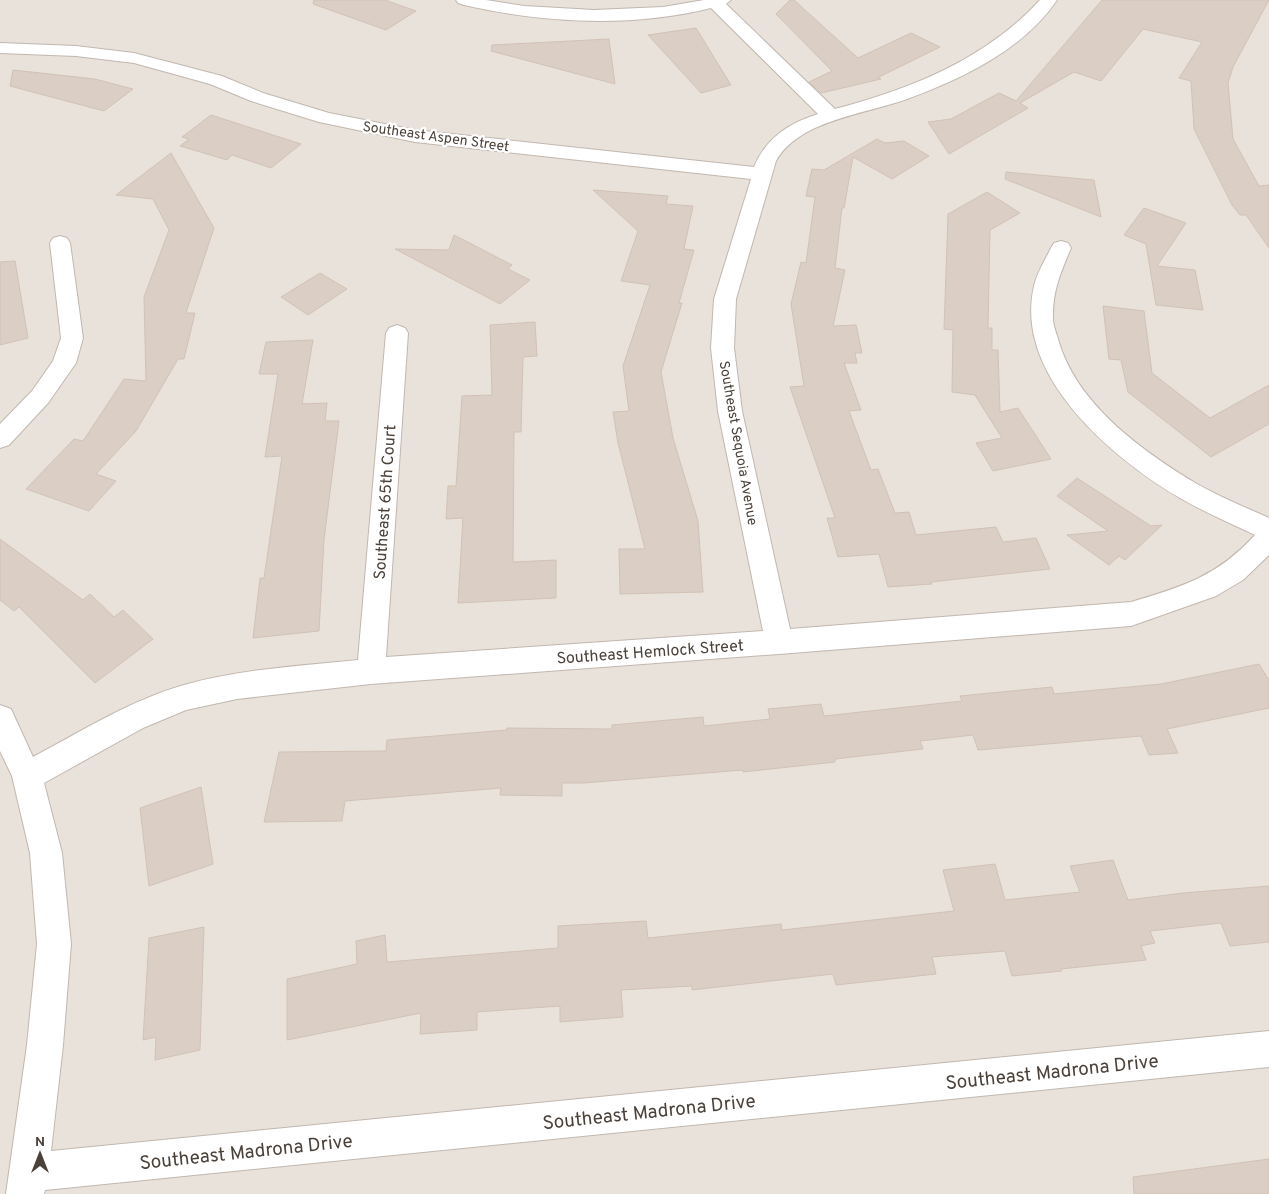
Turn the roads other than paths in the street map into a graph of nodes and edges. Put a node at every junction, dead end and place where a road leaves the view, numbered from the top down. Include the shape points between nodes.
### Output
1 (464, 0) edge
2 (1049, 0) edge
3 (719, 1) edge
4 (0, 48) edge
5 (831, 116) junction
6 (761, 174) junction
7 (60, 243) dead end
8 (1061, 248) dead end
9 (397, 333) dead end
10 (0, 439) edge
11 (1269, 530) edge
12 (1269, 537) edge
13 (779, 642) junction
14 (371, 671) junction
15 (0, 718) edge
16 (28, 776) junction
17 (1269, 1049) edge
18 (27, 1183) edge

1 - 3 street via 538,12 605,15 651,12
2 - 5 street, Southeast Sequoia Avenue via 1020,30 990,52 952,73 876,104
3 - 5 street
4 - 6 street, Southeast Aspen Street via 76,51 134,58 216,80 257,97 326,118 414,136
5 - 6 street, Southeast Sequoia Avenue via 805,125 784,138 768,155
6 - 13 street, Southeast Sequoia Avenue via 724,306 722,345 734,431
7 - 10 street via 72,338 64,363 40,397
8 - 11 street via 1044,281 1041,317 1051,354 1075,396 1114,438 1140,459 1189,491
9 - 14 street, Southeast 65th Court
12 - 13 street, Southeast Hemlock Street via 1244,564 1213,584 1178,600 1131,614
13 - 14 street, Southeast Hemlock Street
14 - 16 street, Southeast Hemlock Street via 237,686 184,698 132,719
15 - 16 street
16 - 18 street via 46,853 54,944
17 - 18 street, Southeast Madrona Drive

